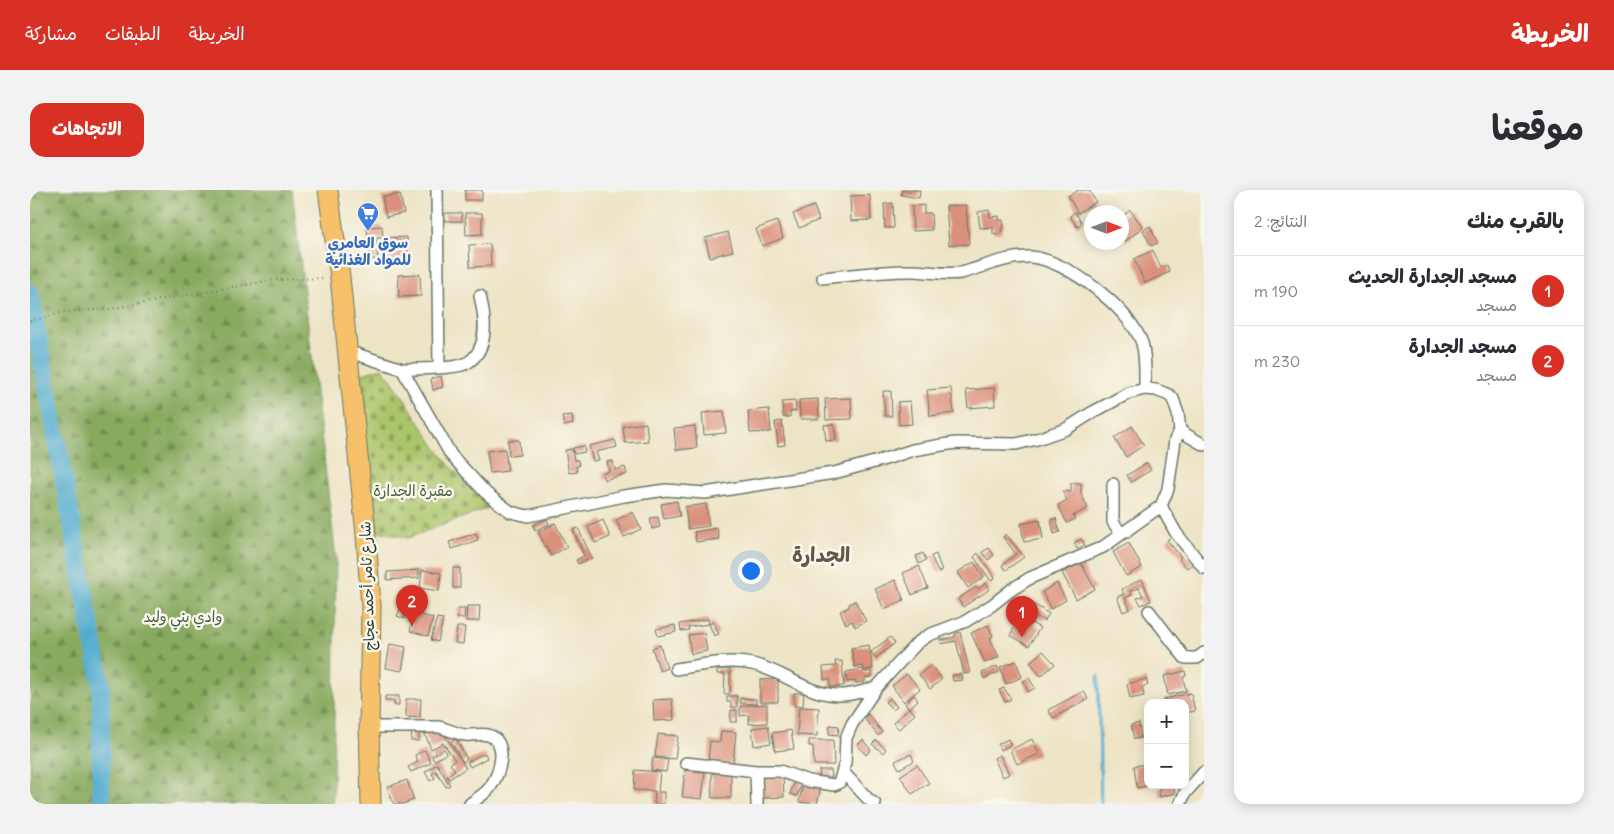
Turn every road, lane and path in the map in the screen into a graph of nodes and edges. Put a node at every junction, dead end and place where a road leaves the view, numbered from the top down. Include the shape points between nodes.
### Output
1 (328, 190) edge
2 (437, 190) edge
3 (340, 277) junction
4 (823, 278) dead end
5 (480, 296) dead end
6 (30, 321) edge
7 (348, 351) junction
8 (438, 368) junction
9 (402, 369) junction
10 (1145, 389) junction
11 (1180, 431) junction
12 (1204, 445) edge
13 (1113, 484) dead end
14 (1161, 506) junction
15 (1126, 532) junction
16 (1204, 568) edge
17 (1149, 610) dead end
18 (1204, 653) edge
19 (676, 669) dead end
20 (876, 688) junction
21 (369, 728) junction
22 (686, 763) dead end
23 (756, 771) junction
24 (843, 772) junction
25 (1204, 772) edge
26 (371, 804) edge
27 (470, 804) edge
28 (757, 804) edge
29 (875, 804) edge
30 (1180, 804) edge

1 - 3 main road, شارع ثامر أحمد عجاج
2 - 8 street
3 - 6 path via 273,280 109,309 64,312
3 - 7 main road, شارع ثامر أحمد عجاج
4 - 10 street via 889,272 953,274 1013,258 1043,259 1094,287 1132,324 1142,344
5 - 8 street via 484,336 477,352 466,364
7 - 9 street
7 - 21 main road, شارع ثامر أحمد عجاج via 371,607
8 - 9 street
9 - 10 street via 451,454 486,493 511,512 528,516 666,490 706,493 834,473 942,445 1016,444 1066,429 1117,398
10 - 11 street via 1156,390 1173,399
11 - 12 street
11 - 14 street via 1175,440 1168,489
13 - 15 street via 1113,522 1120,532
14 - 15 street
14 - 16 street via 1176,533
15 - 20 street via 1103,547 1030,578 966,621 916,643
17 - 18 street via 1185,658 1197,658
19 - 20 street via 745,663 774,671 819,693 844,695
20 - 24 street via 848,733
21 - 26 main road, شارع ثامر أحمد عجاج
21 - 27 street via 439,727 465,736 488,735 496,739 500,747 500,765 491,787
22 - 23 street
23 - 24 street via 780,771 808,781 834,785 839,783
23 - 28 street
24 - 29 street
25 - 30 street via 1185,793

